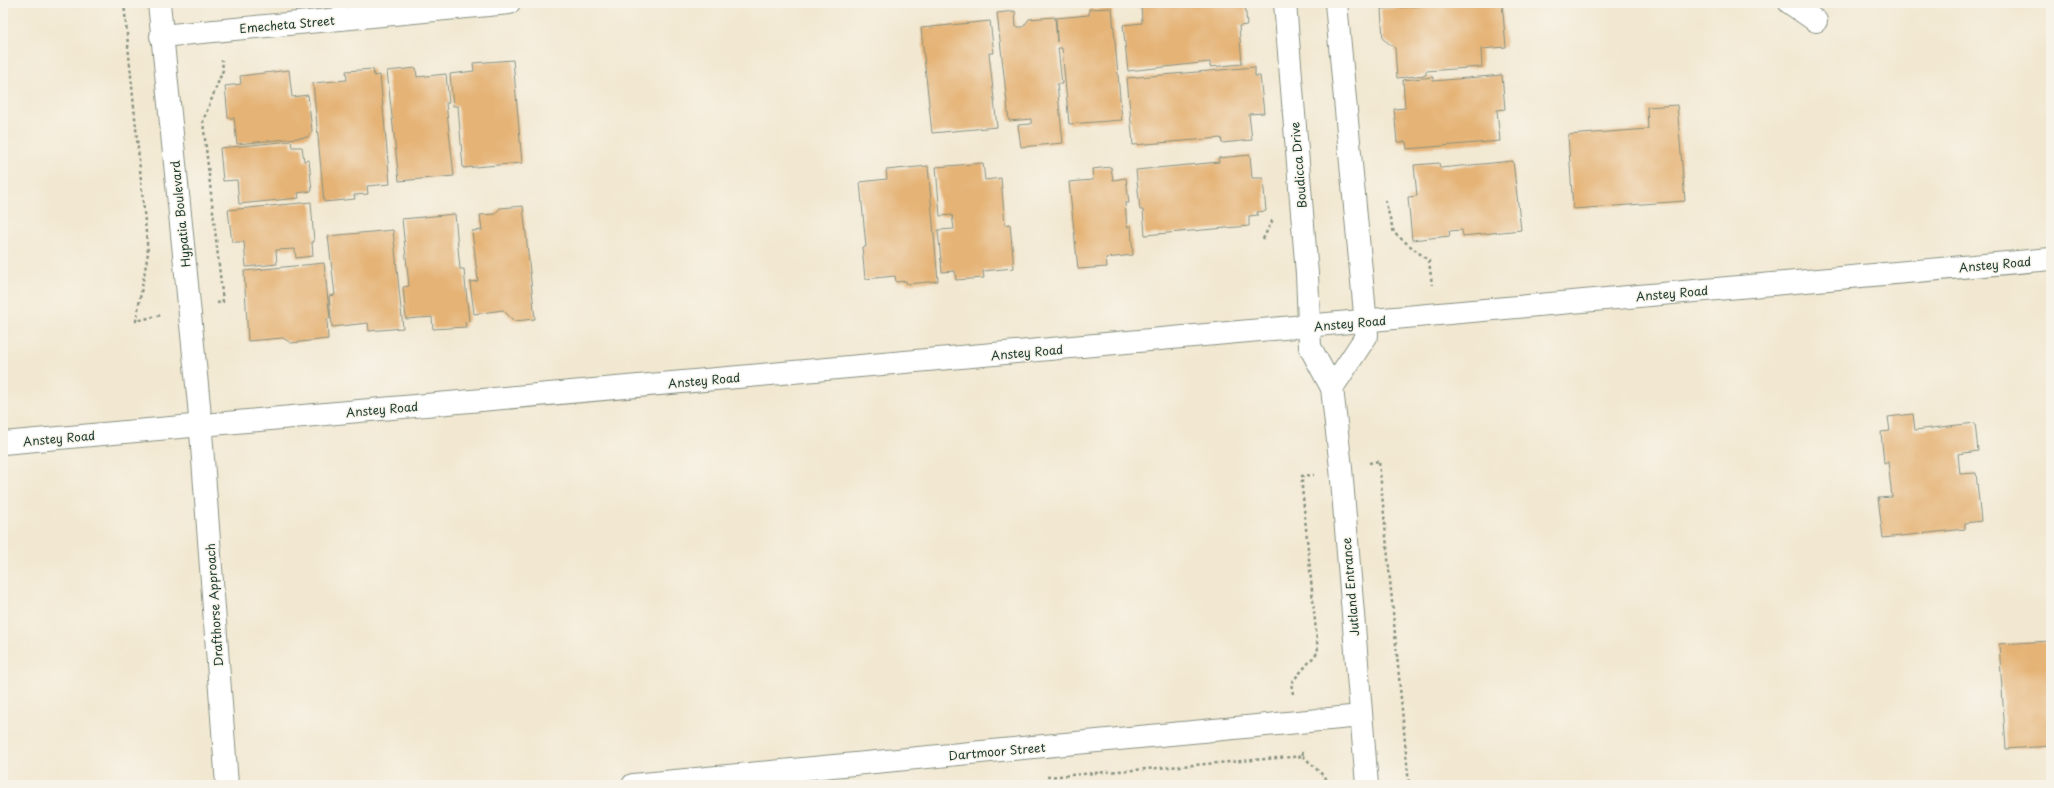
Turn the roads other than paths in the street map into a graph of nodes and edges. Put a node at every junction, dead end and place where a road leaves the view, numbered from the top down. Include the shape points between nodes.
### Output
1 (158, 3) edge
2 (1285, 3) edge
3 (1336, 3) edge
4 (1790, 3) edge
5 (496, 4) edge
6 (1816, 21) dead end
7 (161, 36) junction
8 (2051, 259) edge
9 (1366, 321) junction
10 (1310, 326) junction
11 (1332, 388) junction
12 (201, 425) junction
13 (3, 443) edge
14 (1361, 716) junction
15 (227, 785) edge
16 (633, 785) edge
17 (1367, 785) edge

1 - 7 street, Hypatia Boulevard
2 - 10 street, Boudicca Drive
3 - 9 street
4 - 6 street
5 - 7 street, Emecheta Street
7 - 12 street, Hypatia Boulevard
8 - 9 street, Anstey Road
9 - 10 street, Anstey Road
9 - 11 street via 1367,335
10 - 11 street, Jutland Entrance via 1310,346
10 - 12 street, Anstey Road
11 - 14 street, Jutland Entrance
12 - 13 street, Anstey Road
12 - 15 street, Drafthorse Approach
14 - 16 street, Dartmoor Street
14 - 17 street, Jutland Entrance

